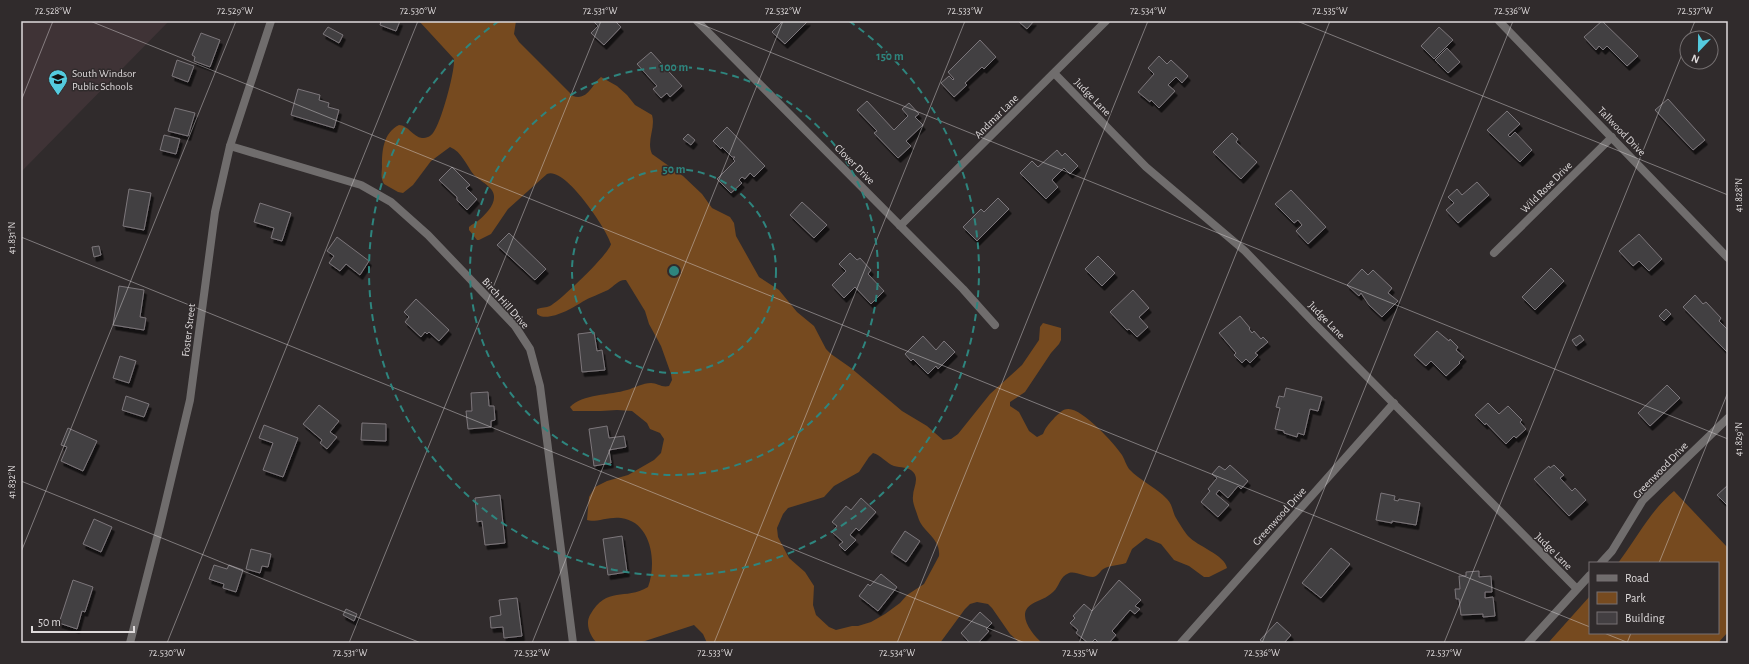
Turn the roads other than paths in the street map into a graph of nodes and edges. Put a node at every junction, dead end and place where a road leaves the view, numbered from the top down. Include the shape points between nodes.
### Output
1 (271, 21) edge
2 (697, 21) edge
3 (1106, 21) edge
4 (1499, 21) edge
5 (1054, 73) junction
6 (1612, 136) junction
7 (230, 146) junction
8 (900, 226) junction
9 (1494, 253) dead end
10 (1728, 258) edge
11 (995, 325) dead end
12 (1394, 403) junction
13 (1728, 418) edge
14 (1602, 562) edge
15 (1589, 576) edge
16 (1577, 589) junction
17 (130, 643) edge
18 (573, 643) edge
19 (1181, 643) edge
20 (1528, 643) edge

1 - 7 street, Foster Street
2 - 8 street, Clover Drive
3 - 5 street, Andmar Lane
4 - 6 street, Tallwood Drive
5 - 8 street, Andmar Lane
5 - 12 street, Judge Lane via 1146,167 1245,251
6 - 9 street, Wild Rose Drive
6 - 10 street, Tallwood Drive
7 - 17 street, Foster Street via 215,212 190,400
7 - 18 street, Birch Hill Drive via 361,185 391,202 428,235 516,326 530,349 540,386
8 - 11 street, Clover Drive
12 - 16 street, Judge Lane
12 - 19 street, Greenwood Drive
13 - 14 street, Greenwood Drive via 1643,500 1612,551
15 - 16 street
16 - 20 street

